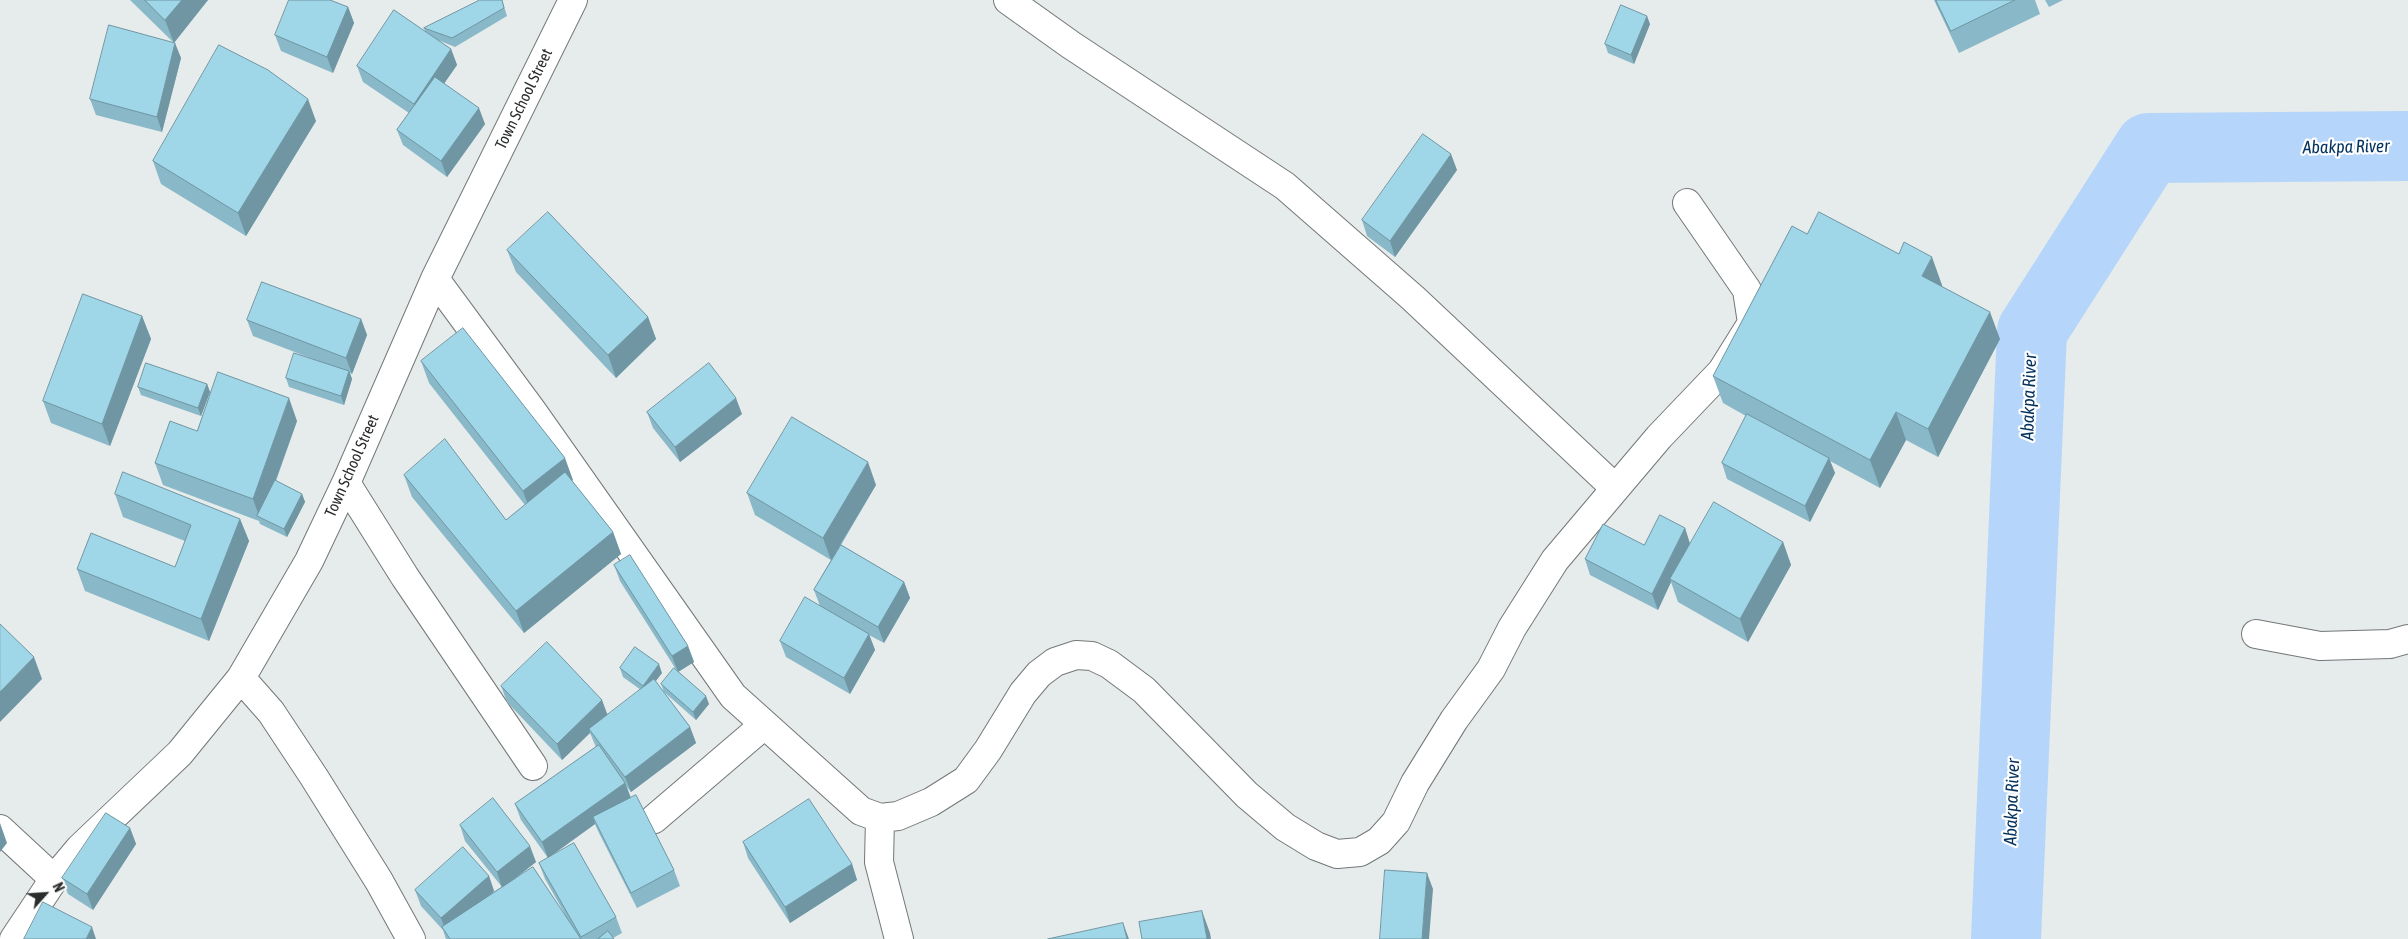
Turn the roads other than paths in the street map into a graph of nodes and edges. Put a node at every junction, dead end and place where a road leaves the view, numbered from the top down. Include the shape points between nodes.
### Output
1 (573, 0) edge
2 (1008, 0) edge
3 (1687, 203) dead end
4 (435, 279) junction
5 (346, 483) junction
6 (1615, 488) junction
7 (2256, 634) dead end
8 (2408, 639) edge
9 (241, 678) junction
10 (764, 725) junction
11 (533, 766) dead end
12 (880, 818) junction
13 (654, 819) dead end
14 (0, 829) edge
15 (54, 879) junction
16 (14, 939) edge
17 (411, 939) edge
18 (899, 939) edge

1 - 4 street, Town School Street
2 - 6 street via 1285,186 1413,298
3 - 6 street via 1747,290 1752,323 1722,371
4 - 5 street, Town School Street
4 - 10 street via 733,696
5 - 9 street, Town School Street via 309,561
5 - 11 street via 405,577
6 - 12 street via 1561,552 1533,593 1491,669 1415,783 1396,822 1379,841 1360,852 1337,854 1316,846 1285,827 1247,795 1144,690 1109,664 1092,656 1076,655 1054,662 1039,674 1023,692 966,780 931,802 898,816
7 - 8 street via 2320,646 2390,644
9 - 15 street, Town School Street via 180,753 80,848
9 - 17 street via 271,712 314,777
10 - 12 street via 861,811
10 - 13 street
12 - 18 street via 879,862
14 - 15 street
15 - 16 street, Town School Street

